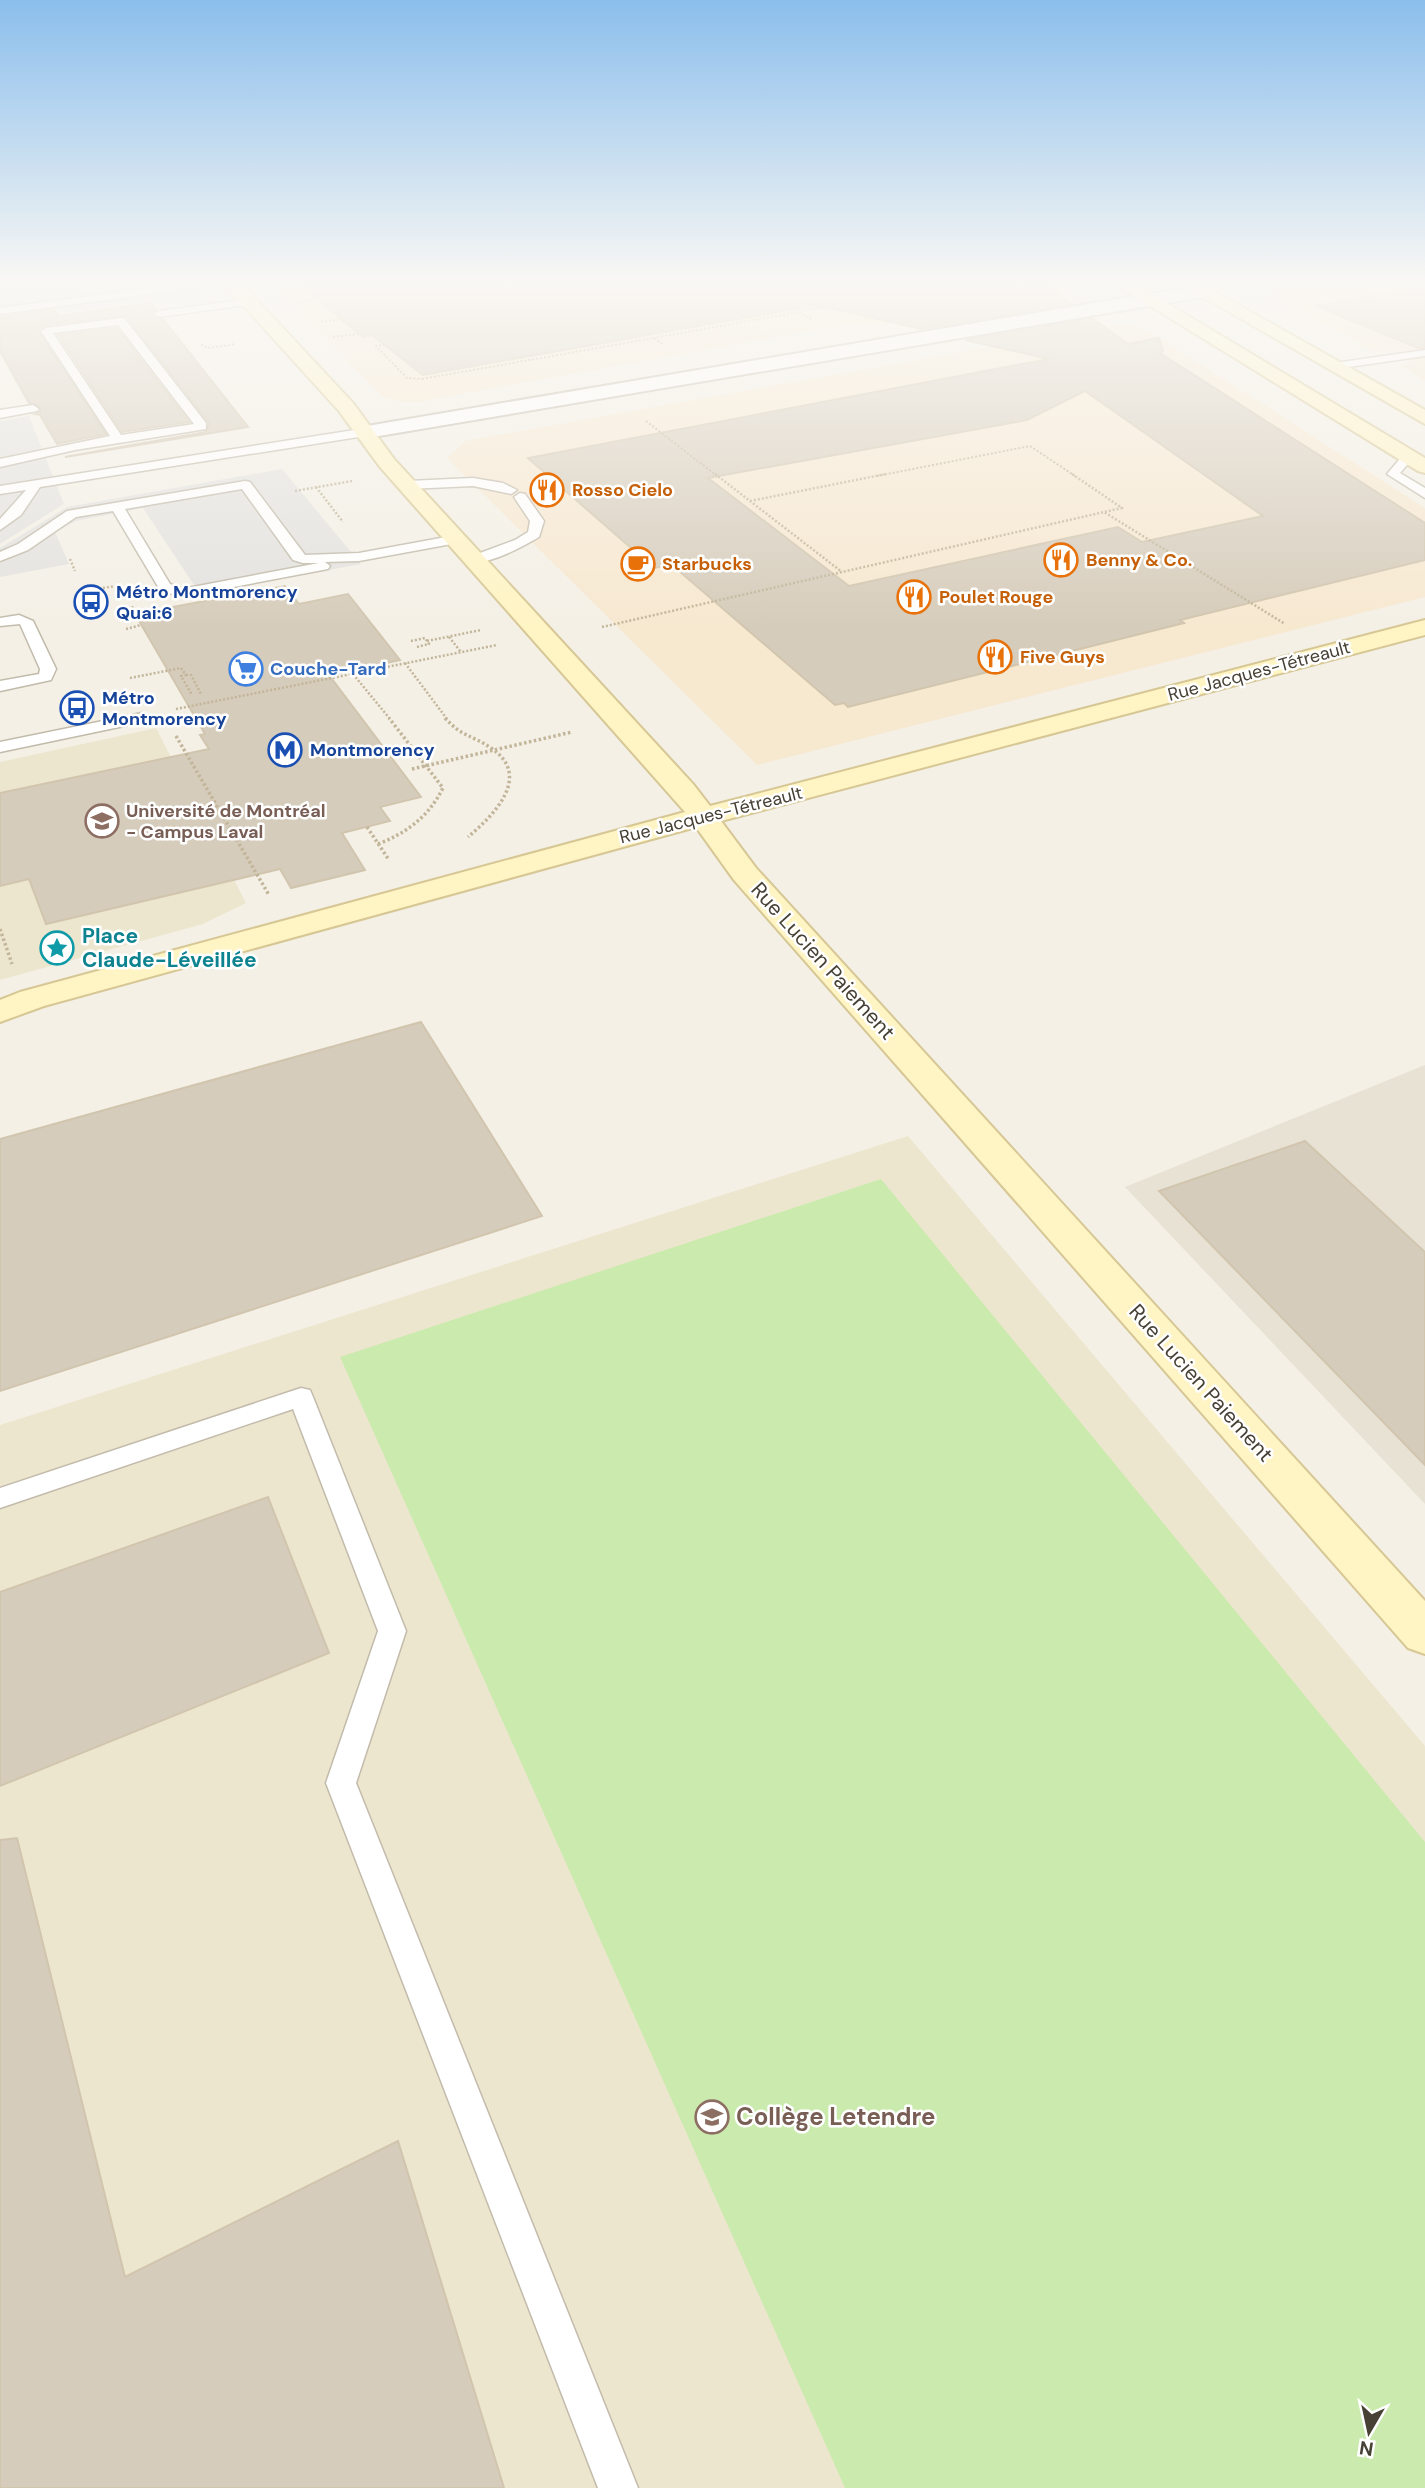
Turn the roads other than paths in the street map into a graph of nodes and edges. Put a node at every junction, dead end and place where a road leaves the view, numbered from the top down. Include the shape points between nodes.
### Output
1 (90, 397) edge
2 (180, 397) edge
3 (335, 397) edge
4 (572, 397) edge
5 (1310, 397) edge
6 (1389, 397) edge
7 (33, 410) dead end
8 (0, 414) edge
9 (1425, 418) edge
10 (367, 432) junction
11 (118, 440) junction
12 (1417, 462) edge
13 (0, 463) edge
14 (408, 485) junction
15 (35, 486) junction
16 (1425, 494) edge
17 (0, 496) edge
18 (117, 506) junction
19 (0, 509) edge
20 (0, 517) edge
21 (0, 526) edge
22 (457, 539) junction
23 (144, 549) junction
24 (0, 557) edge
25 (359, 557) junction
26 (477, 559) junction
27 (137, 569) dead end
28 (146, 588) dead end
29 (181, 593) junction
30 (0, 622) edge
31 (1425, 627) edge
32 (0, 687) edge
33 (142, 718) dead end
34 (0, 747) edge
35 (704, 817) junction
36 (0, 1012) edge
37 (0, 1498) edge
38 (1425, 1634) edge
39 (618, 2488) edge

1 - 11 lane
2 - 11 lane via 202,426
3 - 10 street, Rue Lucien Paiement
4 - 10 street
5 - 12 street
6 - 9 street
7 - 8 lane
10 - 14 street, Rue Lucien Paiement
10 - 15 lane
11 - 13 lane
12 - 16 lane via 1393,474
14 - 22 street, Rue Lucien Paiement
14 - 26 lane via 496,483 515,494 537,521 534,534
15 - 17 lane
15 - 19 lane
15 - 20 lane
15 - 21 lane
18 - 23 lane
18 - 24 lane via 72,514
18 - 25 lane via 245,485 298,557
22 - 25 lane
22 - 26 street, Rue Lucien Paiement
23 - 27 lane via 132,560
23 - 29 lane via 164,587
25 - 29 lane
26 - 35 street, Rue Lucien Paiement
28 - 29 lane via 156,593
30 - 32 lane via 26,621 48,669 46,677
31 - 35 street, Rue Jacques-Tétreault
33 - 34 lane
35 - 36 street, Rue Jacques-Tétreault via 96,981
35 - 38 street, Rue Lucien Paiement via 746,874
37 - 39 lane via 301,1397 392,1630 341,1783

